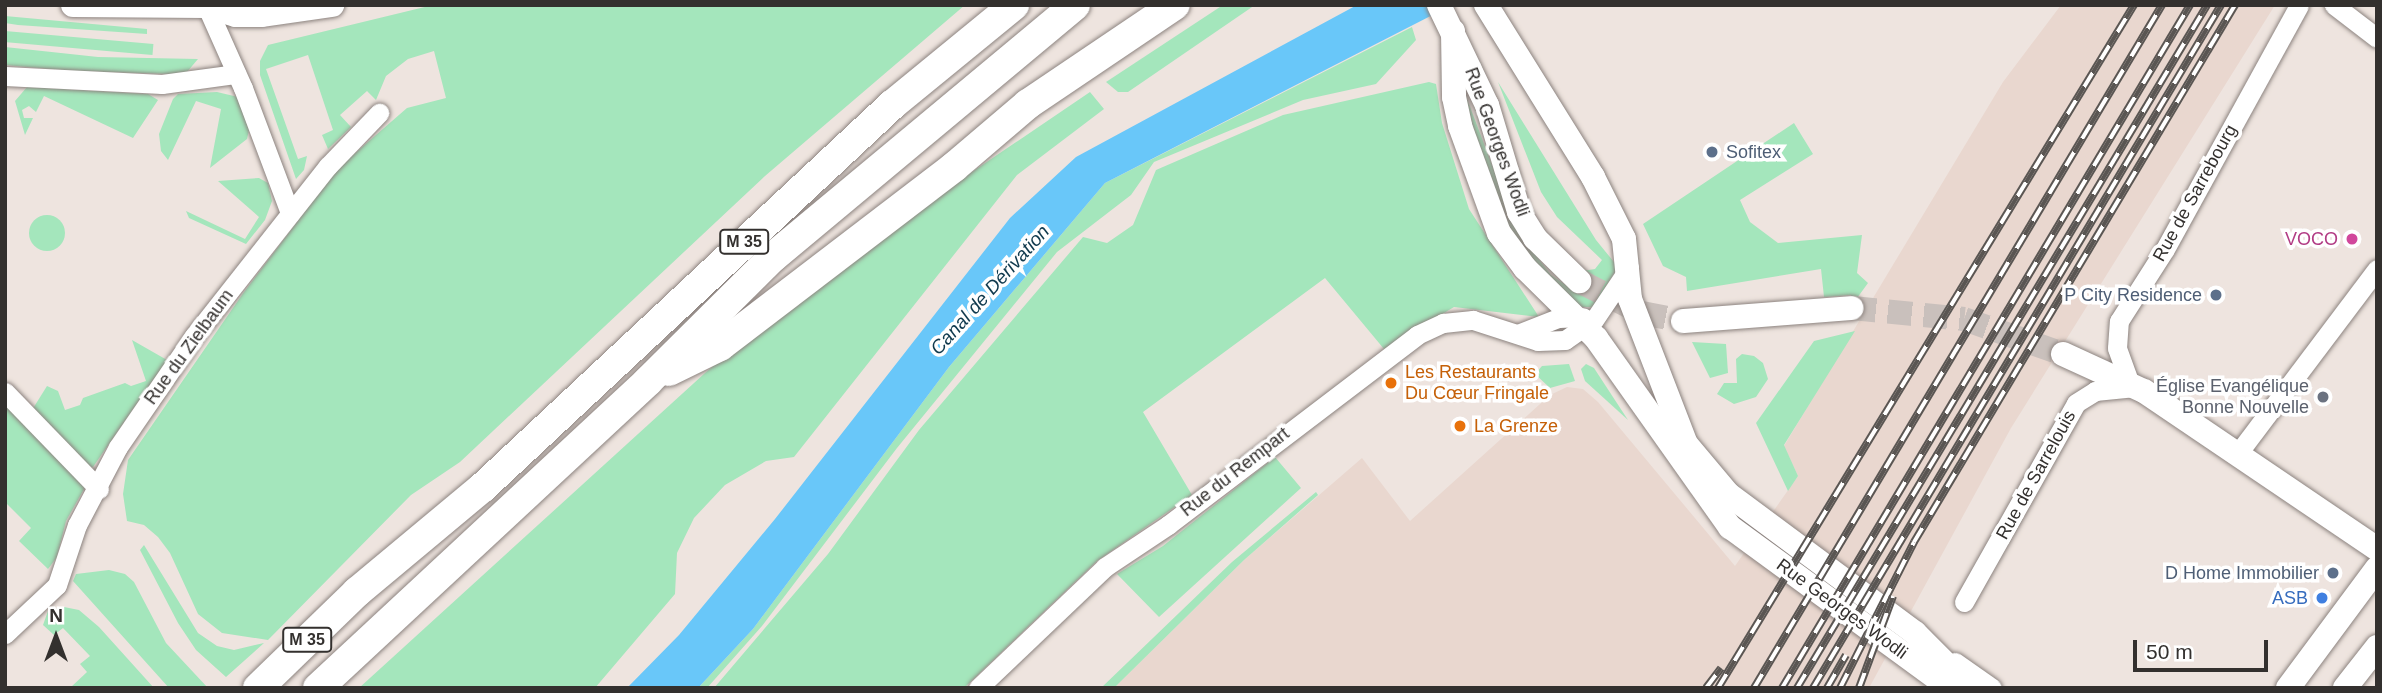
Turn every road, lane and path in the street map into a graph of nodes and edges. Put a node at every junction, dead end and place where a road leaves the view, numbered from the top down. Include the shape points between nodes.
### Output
1 (73, 5) edge
2 (331, 5) edge
3 (1014, 5) edge
4 (1075, 5) edge
5 (1175, 5) edge
6 (1486, 5) edge
7 (2299, 5) edge
8 (2334, 5) edge
9 (207, 6) edge
10 (1446, 17) edge
11 (2377, 38) edge
12 (236, 74) junction
13 (5, 76) edge
14 (379, 113) dead end
15 (290, 213) junction
16 (1629, 268) junction
17 (2377, 269) edge
18 (1579, 281) tunnel mouth
19 (1852, 308) tunnel mouth
20 (1582, 321) junction
21 (1683, 321) tunnel mouth
22 (2063, 354) tunnel mouth
23 (648, 381) junction
24 (2129, 384) junction
25 (5, 392) edge
26 (1686, 444) junction
27 (2239, 452) junction
28 (99, 489) junction
29 (2377, 549) edge
30 (2377, 568) edge
31 (1964, 602) dead end
32 (1915, 633) junction
33 (5, 634) edge
34 (2377, 647) edge
35 (258, 688) edge
36 (318, 688) edge
37 (978, 688) edge
38 (1951, 688) edge
39 (1970, 688) edge
40 (1992, 688) edge
41 (2288, 688) edge
42 (2345, 688) edge

1 - 9 main road
2 - 9 main road via 261,15 236,15
3 - 35 highway, M 35 via 892,105 482,488 357,592
4 - 23 highway, M 35 via 773,257
5 - 23 highway via 1028,104 954,167 720,346
6 - 16 main road via 1593,177 1624,239
7 - 24 street, Rue de Sarrebourg via 2117,332 2117,348
8 - 11 street
9 - 12 street
10 - 18 main road, Rue Georges Wodli via 1487,105 1520,212 1535,238
10 - 20 main road, Rue Georges Wodli via 1454,97 1482,194 1499,233
12 - 13 street via 162,84
12 - 15 street
14 - 15 street, Rue du Zielbaum
15 - 28 street, Rue du Zielbaum via 194,336 117,447
16 - 20 street
16 - 26 main road via 1630,299
17 - 27 street
19 - 21 main road
20 - 26 street
20 - 37 street, Rue du Rempart via 1520,332 1473,320 1443,323 1417,335 1168,526 1104,567
20 - 38 main road, Rue Georges Wodli via 1730,527
22 - 24 main road
23 - 36 highway, M 35
24 - 27 main road
24 - 31 street, Rue de Sarrelouis via 2086,394 2076,402
25 - 28 street
26 - 32 main road via 1723,489 1761,522
27 - 29 main road
28 - 33 street, Rue du Zielbaum via 77,526 57,585
30 - 41 main road
32 - 39 main road
32 - 40 street, Rue Georges Wodli
34 - 42 main road

